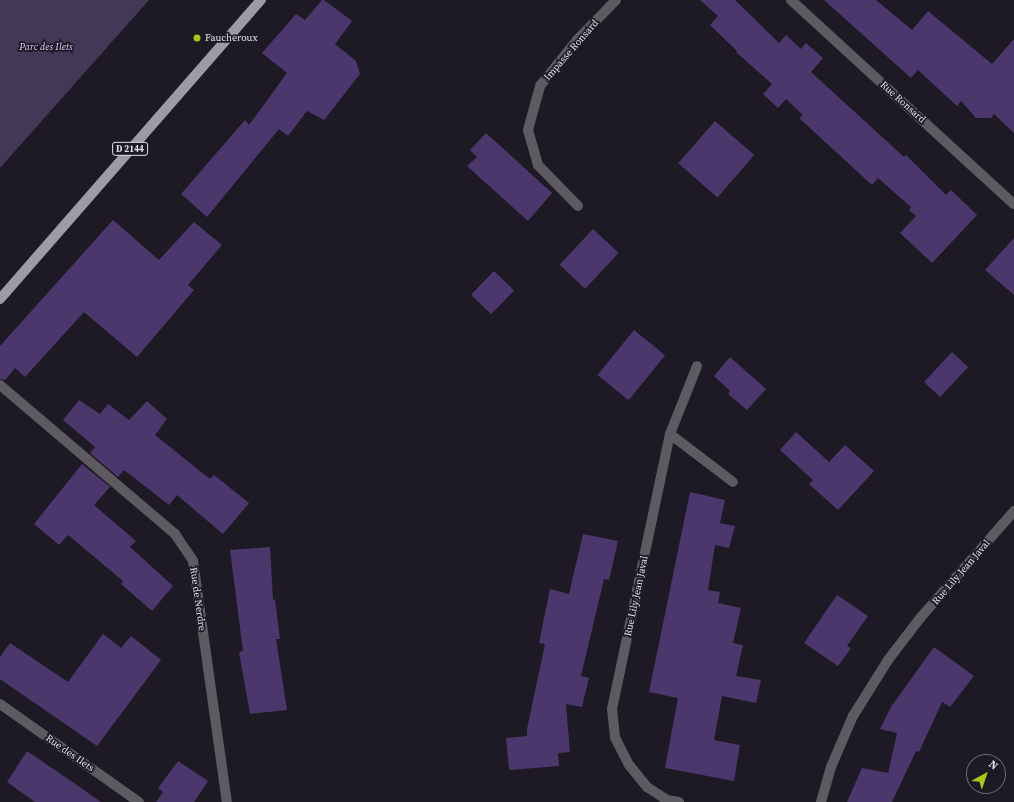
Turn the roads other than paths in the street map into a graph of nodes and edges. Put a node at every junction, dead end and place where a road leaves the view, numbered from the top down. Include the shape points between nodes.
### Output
1 (261, 0) edge
2 (616, 0) edge
3 (791, 0) edge
4 (1014, 204) edge
5 (578, 206) dead end
6 (0, 299) edge
7 (697, 366) dead end
8 (0, 385) edge
9 (670, 434) junction
10 (733, 482) dead end
11 (1014, 511) edge
12 (0, 704) edge
13 (139, 802) edge
14 (227, 802) edge
15 (679, 802) edge
16 (821, 802) edge

1 - 6 main road, D 2144
2 - 5 street, Impasse Ronsard via 577,40 540,86 528,130 538,165
3 - 4 street, Rue Ronsard
7 - 9 street, Rue Lily Jean Javal
8 - 14 street, Rue de Nerdre via 175,534 193,561
9 - 10 street
9 - 15 street, Rue Lily Jean Javal via 612,709 615,737 628,765 647,787 667,800
11 - 16 street, Rue Lily Jean Javal via 921,617 888,660 853,716 831,767
12 - 13 street, Rue des Ilets

